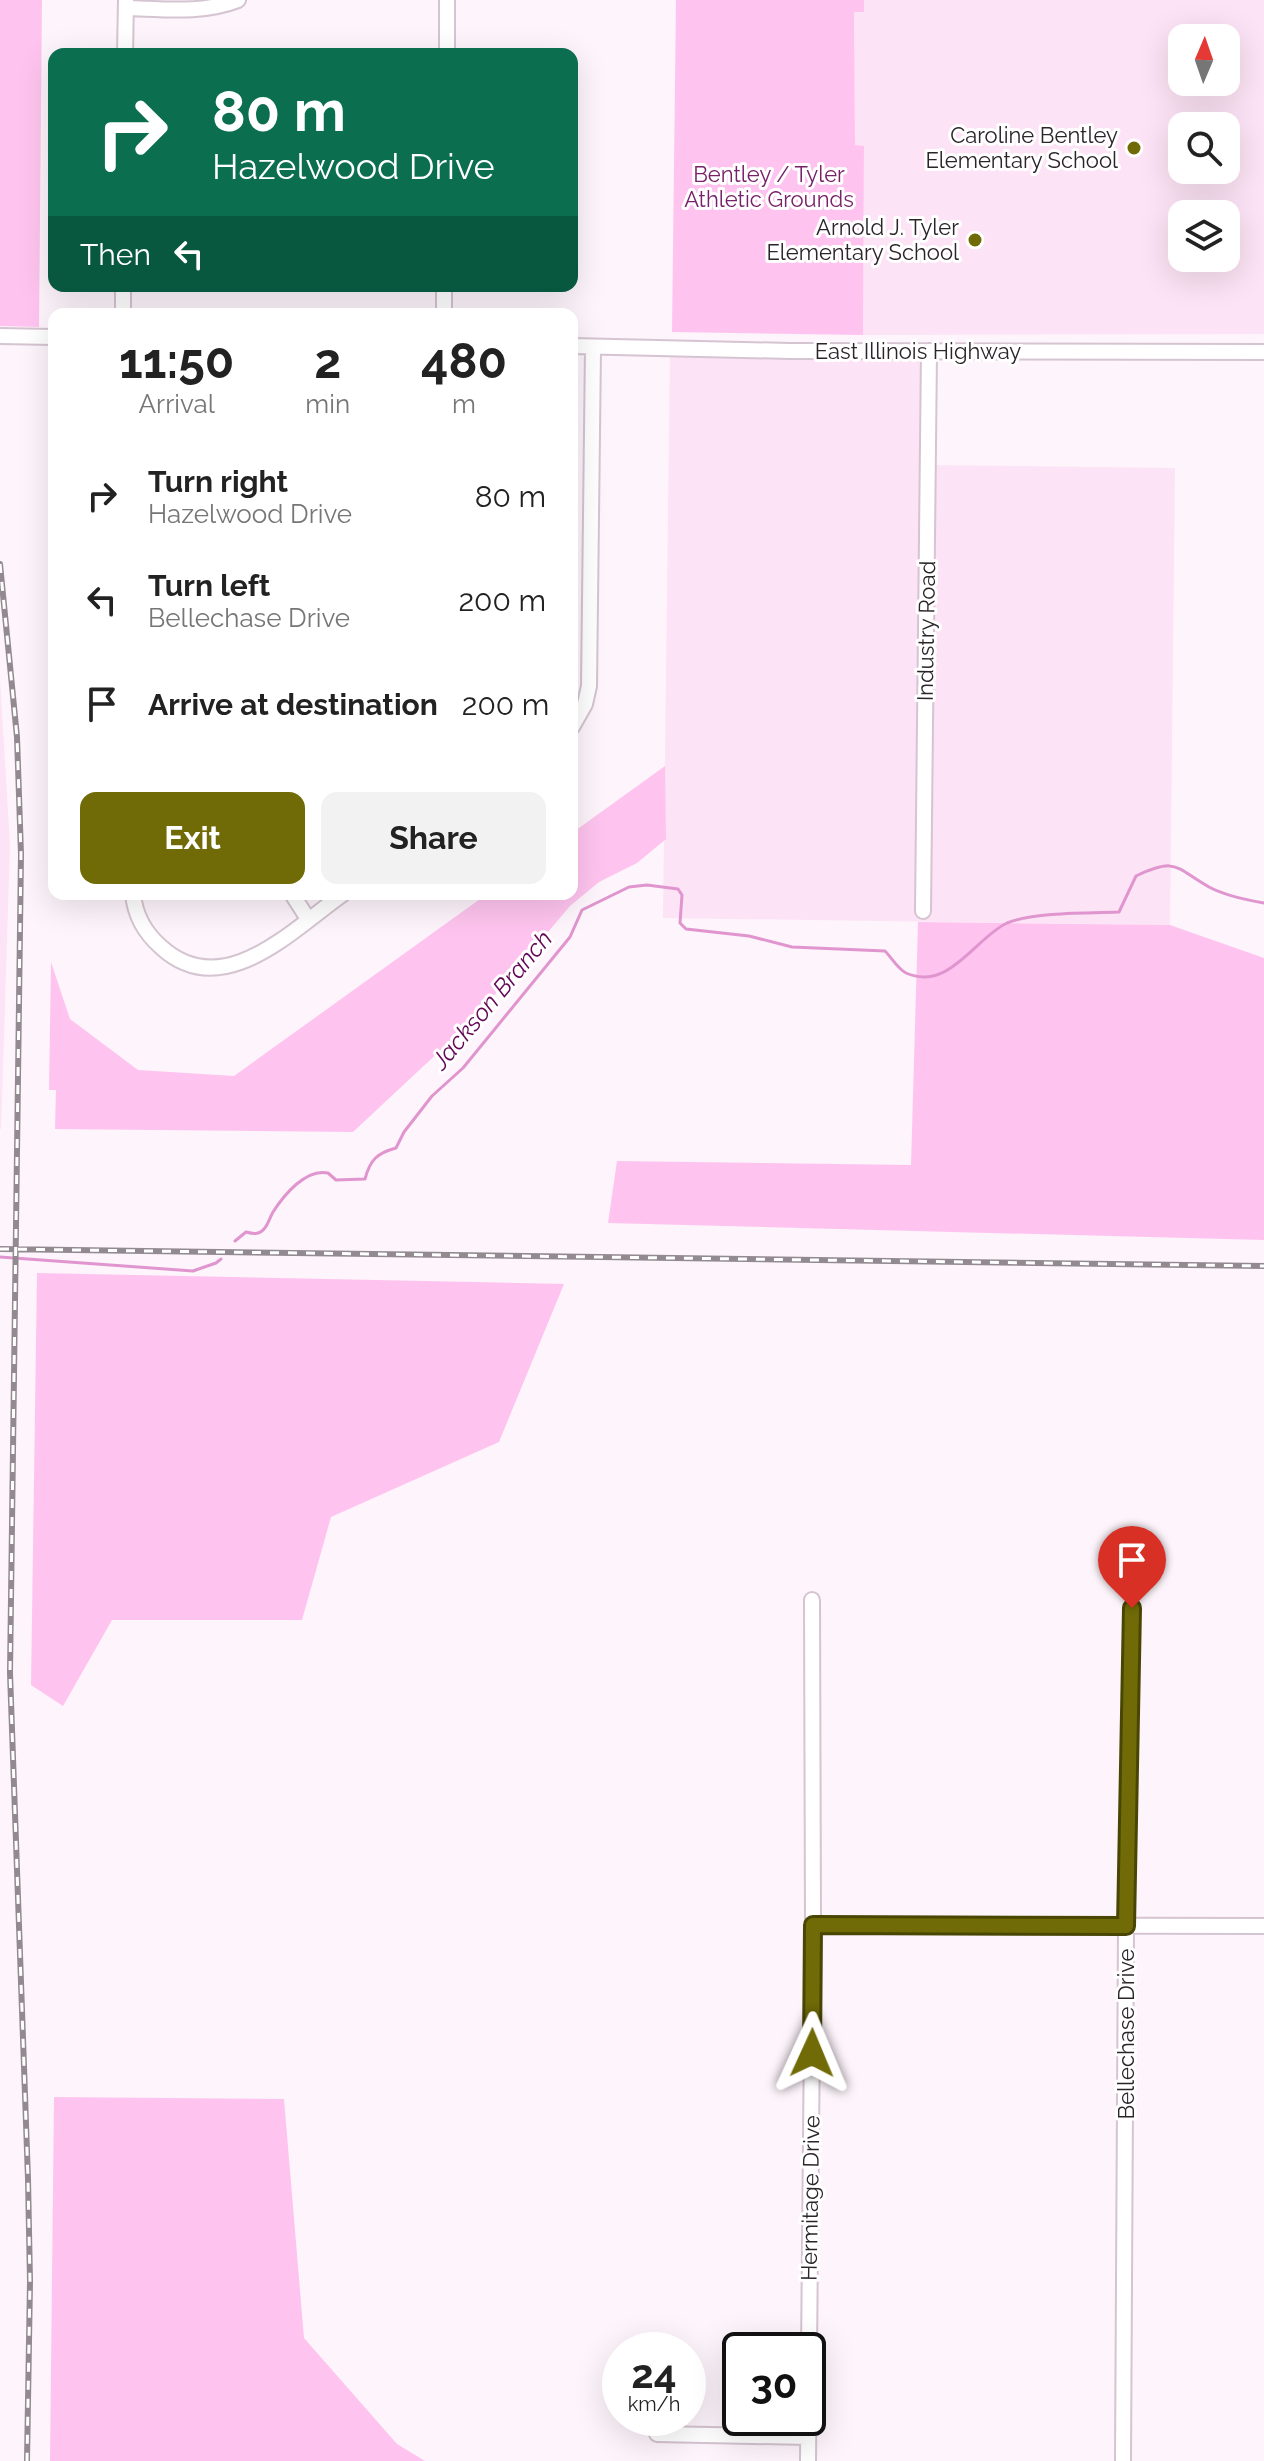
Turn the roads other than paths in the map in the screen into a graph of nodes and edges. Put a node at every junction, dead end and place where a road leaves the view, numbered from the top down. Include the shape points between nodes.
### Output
1 (238, 0) edge
2 (447, 0) edge
3 (126, 4) edge
4 (125, 48) edge
5 (447, 48) edge
6 (0, 336) edge
7 (48, 337) edge
8 (578, 346) edge
9 (593, 347) junction
10 (929, 351) junction
11 (1264, 352) edge
12 (578, 716) edge
13 (135, 900) edge
14 (296, 900) edge
15 (335, 900) edge
16 (923, 911) dead end
17 (308, 919) junction
18 (812, 1600) dead end
19 (1132, 1608) dead end
20 (813, 1925) junction
21 (1126, 1926) junction
22 (1264, 1926) edge
23 (706, 2435) edge
24 (808, 2437) junction
25 (808, 2461) edge
26 (1123, 2461) edge

1 - 3 street via 196,10
2 - 5 street
3 - 4 street
6 - 7 street
8 - 9 street, East Illinois Highway
9 - 10 street, East Illinois Highway
9 - 12 street via 589,686
10 - 11 street, East Illinois Highway
10 - 16 street, Industry Road
13 - 17 street via 155,942 173,957 209,968 258,956
14 - 17 street
15 - 17 street
18 - 20 street, Hermitage Drive
19 - 21 street, Bellechase Drive
20 - 21 street
20 - 24 street, Hermitage Drive
21 - 22 street
21 - 26 street, Bellechase Drive
23 - 24 street
24 - 25 street, Hermitage Drive

